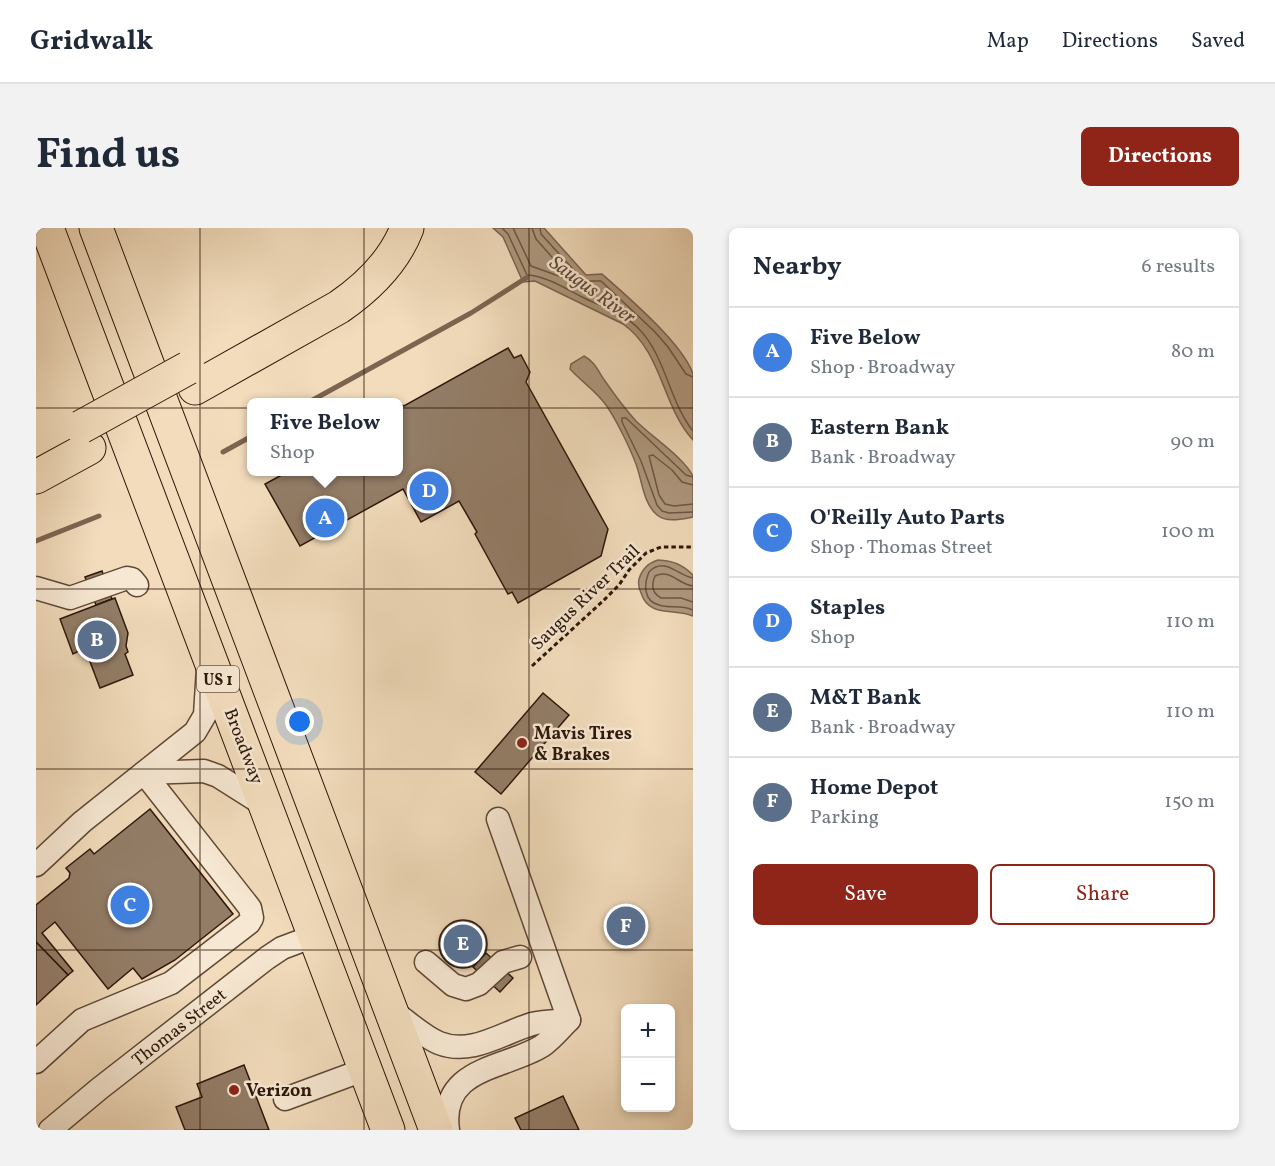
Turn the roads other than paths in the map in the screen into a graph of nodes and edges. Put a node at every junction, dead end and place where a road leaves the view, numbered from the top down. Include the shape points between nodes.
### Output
1 (96, 228) edge
2 (109, 228) edge
3 (384, 228) edge
4 (407, 228) edge
5 (46, 242) edge
6 (111, 266) junction
7 (192, 378) junction
8 (85, 438) junction
9 (36, 453) edge
10 (36, 477) edge
11 (138, 585) dead end
12 (36, 588) edge
13 (209, 653) junction
14 (144, 773) junction
15 (267, 807) junction
16 (498, 819) dead end
17 (36, 865) edge
18 (244, 926) junction
19 (314, 936) junction
20 (267, 957) junction
21 (520, 957) dead end
22 (426, 962) dead end
23 (390, 1009) junction
24 (569, 1020) junction
25 (36, 1062) edge
26 (366, 1070) junction
27 (285, 1099) dead end
28 (50, 1130) edge
29 (388, 1130) edge
30 (436, 1130) edge
31 (448, 1130) edge

1 - 6 highway, US 1
2 - 6 highway
3 - 7 highway via 368,254 338,282
4 - 7 highway via 382,270 355,296
5 - 13 highway, Broadway / US 1
6 - 23 highway, US 1
7 - 8 highway, bridge
8 - 9 highway
8 - 10 highway
11 - 12 street via 127,578 70,597
13 - 14 street via 207,705 202,723
13 - 15 highway, Broadway / US 1
14 - 15 street via 204,771
14 - 17 street
14 - 18 street via 250,908 252,918
15 - 19 highway, Broadway / US 1
16 - 24 street
18 - 20 street
18 - 25 street via 171,983 82,1020
19 - 20 street, Thomas Street
19 - 26 highway, Broadway / US 1
20 - 28 street, Thomas Street
21 - 22 street via 501,963 478,984 466,989 453,985
23 - 24 street via 433,1040 460,1047 533,1024
23 - 30 highway, US 1
24 - 31 street via 542,1046 478,1071 466,1080 448,1105
26 - 27 street
26 - 29 highway, Broadway / US 1

